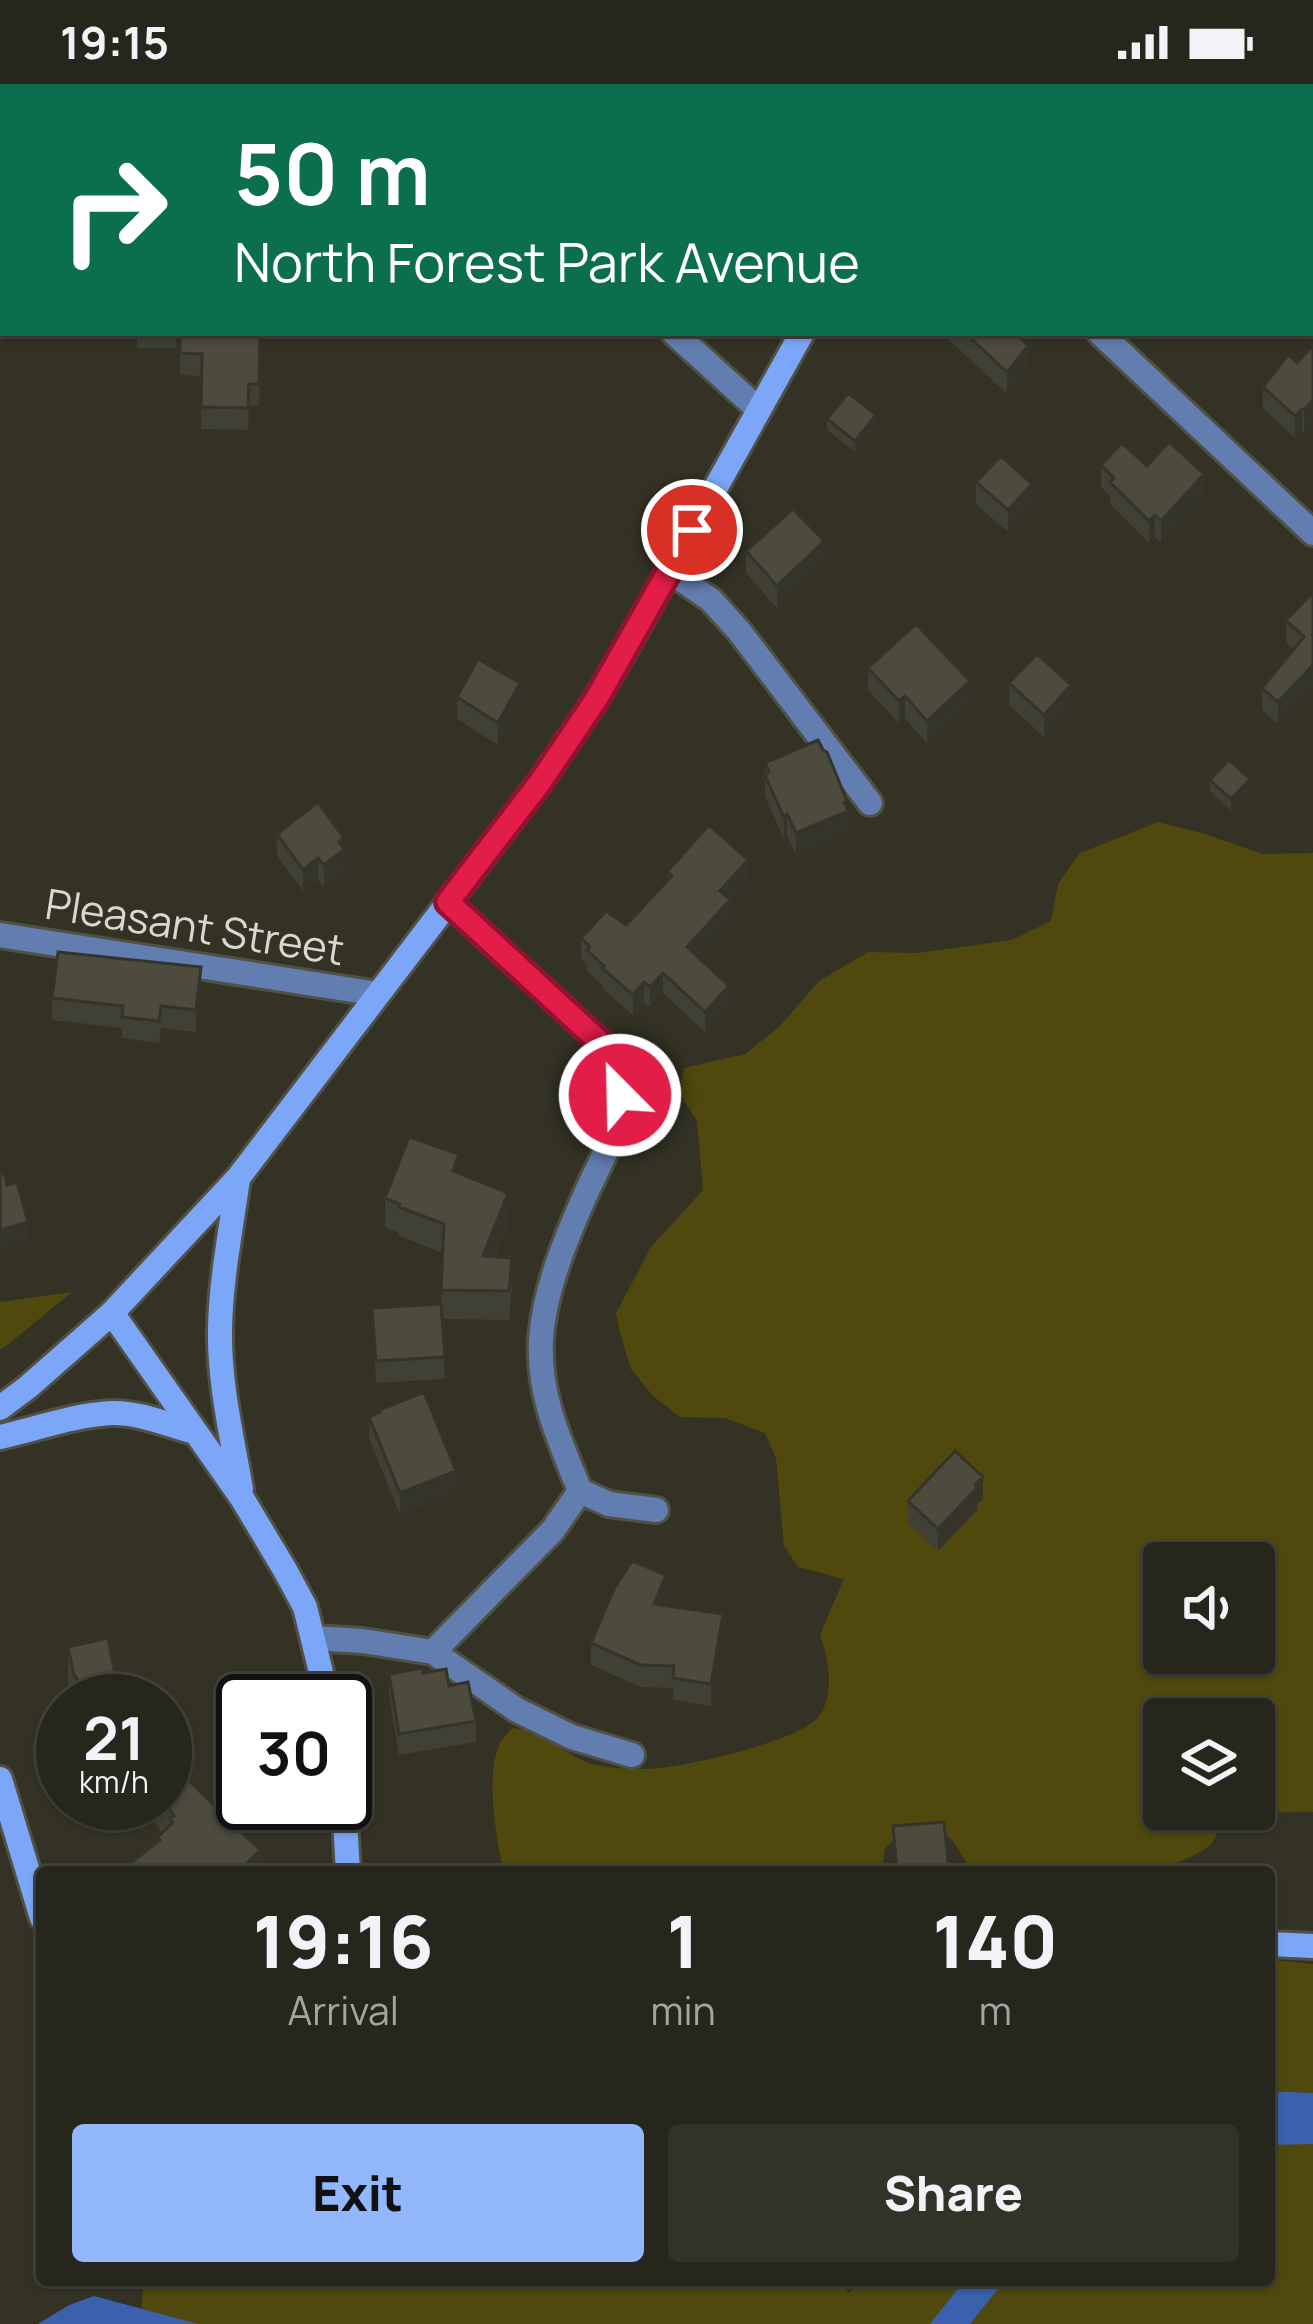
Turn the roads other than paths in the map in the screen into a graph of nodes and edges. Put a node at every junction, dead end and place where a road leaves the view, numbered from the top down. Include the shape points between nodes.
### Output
1 (677, 336) edge
2 (800, 336) edge
3 (1103, 336) edge
4 (759, 410) junction
5 (1313, 533) edge
6 (669, 571) junction
7 (870, 803) dead end
8 (448, 902) junction
9 (0, 934) edge
10 (378, 994) junction
11 (238, 1178) junction
12 (112, 1313) junction
13 (0, 1408) edge
14 (194, 1432) junction
15 (0, 1437) edge
16 (580, 1490) junction
17 (242, 1498) junction
18 (656, 1510) dead end
19 (314, 1638) junction
20 (433, 1652) junction
21 (322, 1674) edge
22 (632, 1756) dead end
23 (0, 1779) edge
24 (346, 1830) edge
25 (10, 1848) edge
26 (348, 1866) edge
27 (36, 1905) edge
28 (1275, 1944) edge
29 (1313, 1946) edge

1 - 4 street
2 - 4 main road
3 - 5 street
4 - 6 main road
6 - 7 street via 739,631
6 - 8 main road via 578,728
8 - 10 main road
8 - 16 street via 615,1064 613,1134 571,1226 541,1338 548,1413
9 - 10 street, Pleasant Street
10 - 11 main road
11 - 12 main road
11 - 17 main road via 220,1333
12 - 13 main road
12 - 14 main road
14 - 15 main road via 115,1413
14 - 17 main road
16 - 18 street via 609,1504
16 - 20 street via 553,1530
17 - 19 main road via 305,1607
19 - 20 street
19 - 21 main road
20 - 22 street via 517,1710
23 - 25 main road
24 - 26 main road
25 - 27 main road
28 - 29 main road

